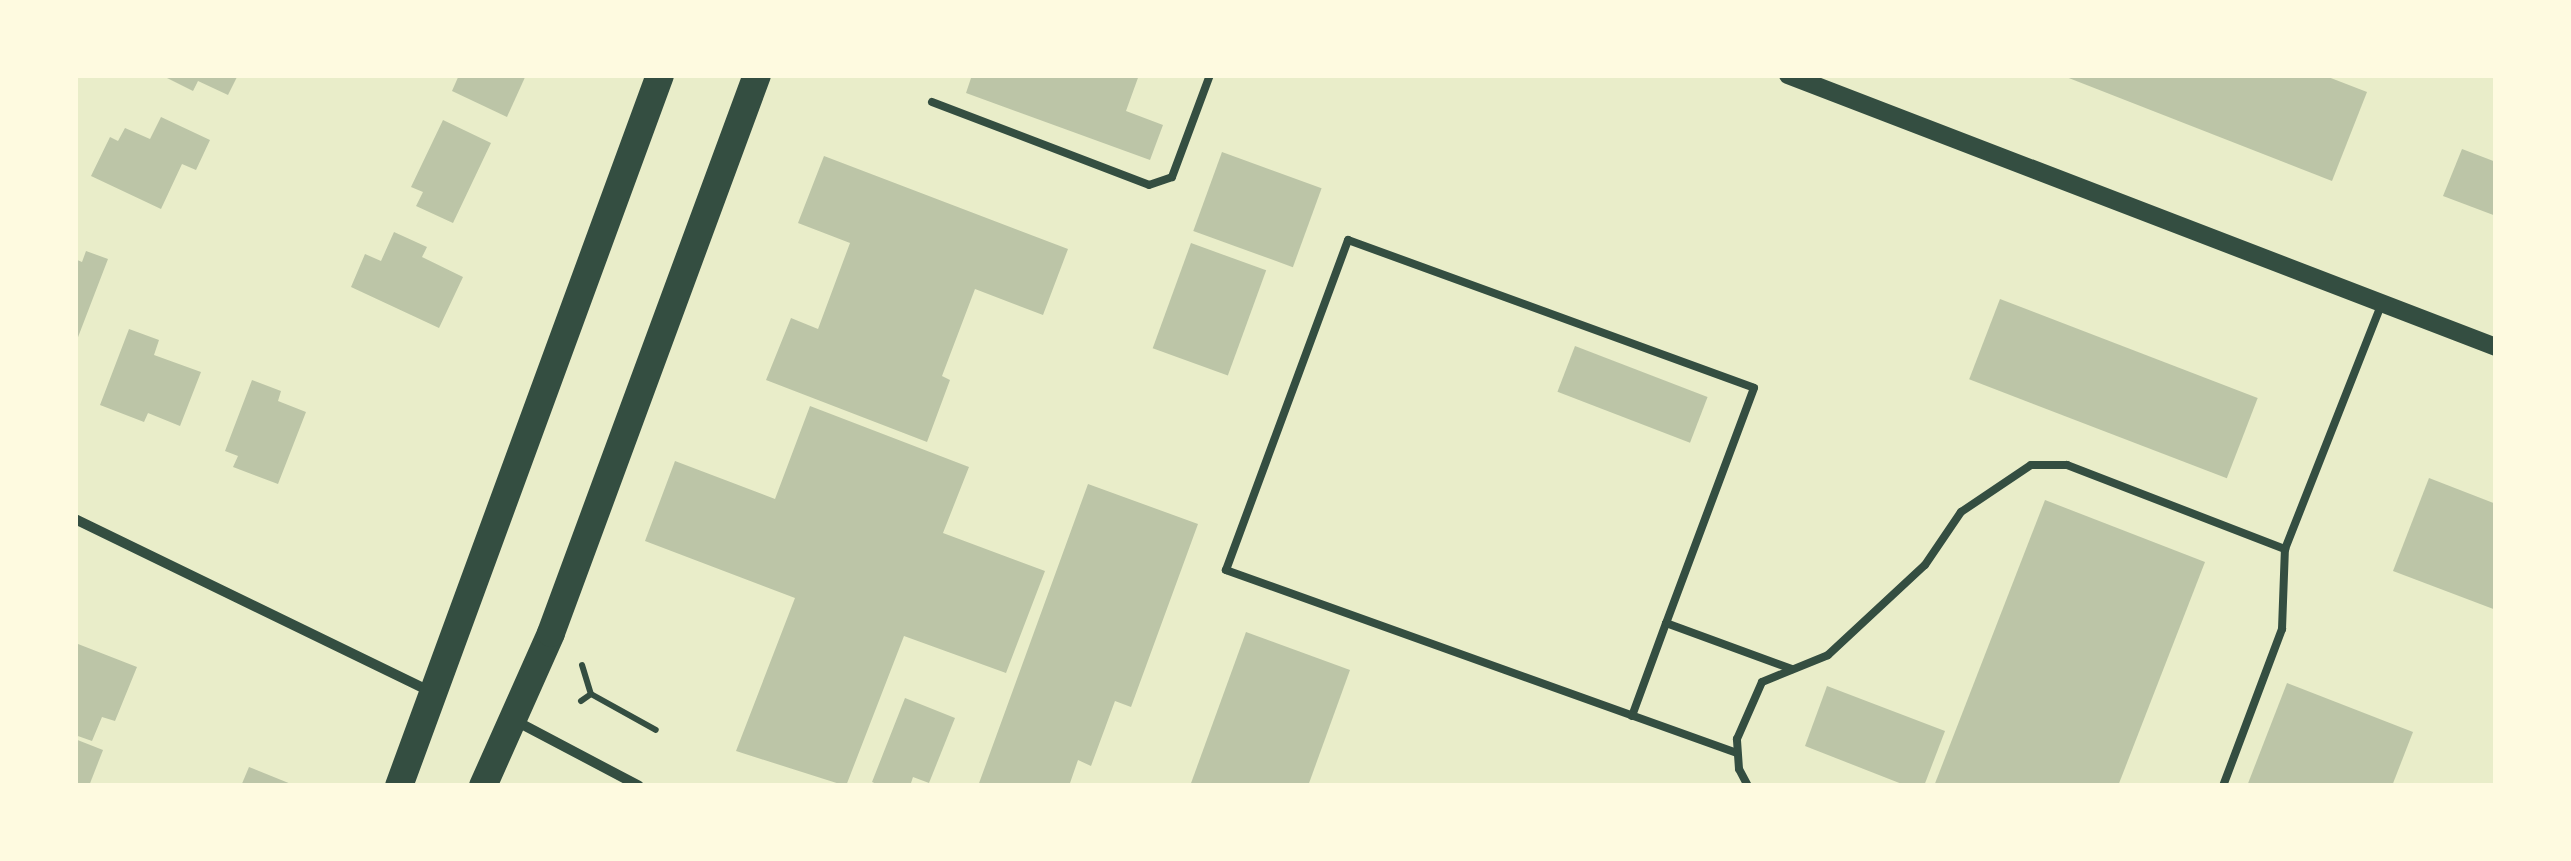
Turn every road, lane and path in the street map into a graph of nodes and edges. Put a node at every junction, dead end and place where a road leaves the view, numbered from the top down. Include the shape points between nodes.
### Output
1 (660, 75) edge
2 (758, 75) edge
3 (1210, 75) edge
4 (1788, 75) edge
5 (932, 102) dead end
6 (2382, 303) junction
7 (2496, 347) edge
8 (75, 519) edge
9 (2285, 549) junction
10 (1666, 623) junction
11 (582, 665) dead end
12 (1792, 669) junction
13 (435, 694) junction
14 (591, 694) junction
15 (581, 701) dead end
16 (1632, 716) junction
17 (509, 717) junction
18 (656, 730) dead end
19 (1737, 753) junction
20 (399, 786) edge
21 (483, 786) edge
22 (639, 786) edge
23 (1748, 786) edge
24 (2223, 786) edge

1 - 13 highway
2 - 17 highway via 552,632
3 - 5 lane via 1172,177 1163,183 1150,184
4 - 6 street
6 - 7 street
6 - 9 lane
8 - 13 street
9 - 12 lane via 2067,465 2031,465 1961,512 1925,565 1828,654
9 - 24 lane via 2282,629
10 - 12 lane
10 - 16 lane
10 - 16 lane via 1754,388 1348,240 1226,570
11 - 14 path
12 - 19 lane via 1762,682 1754,693
13 - 20 highway
14 - 15 path
14 - 18 path
16 - 19 lane
17 - 21 highway
17 - 22 street
19 - 23 lane

